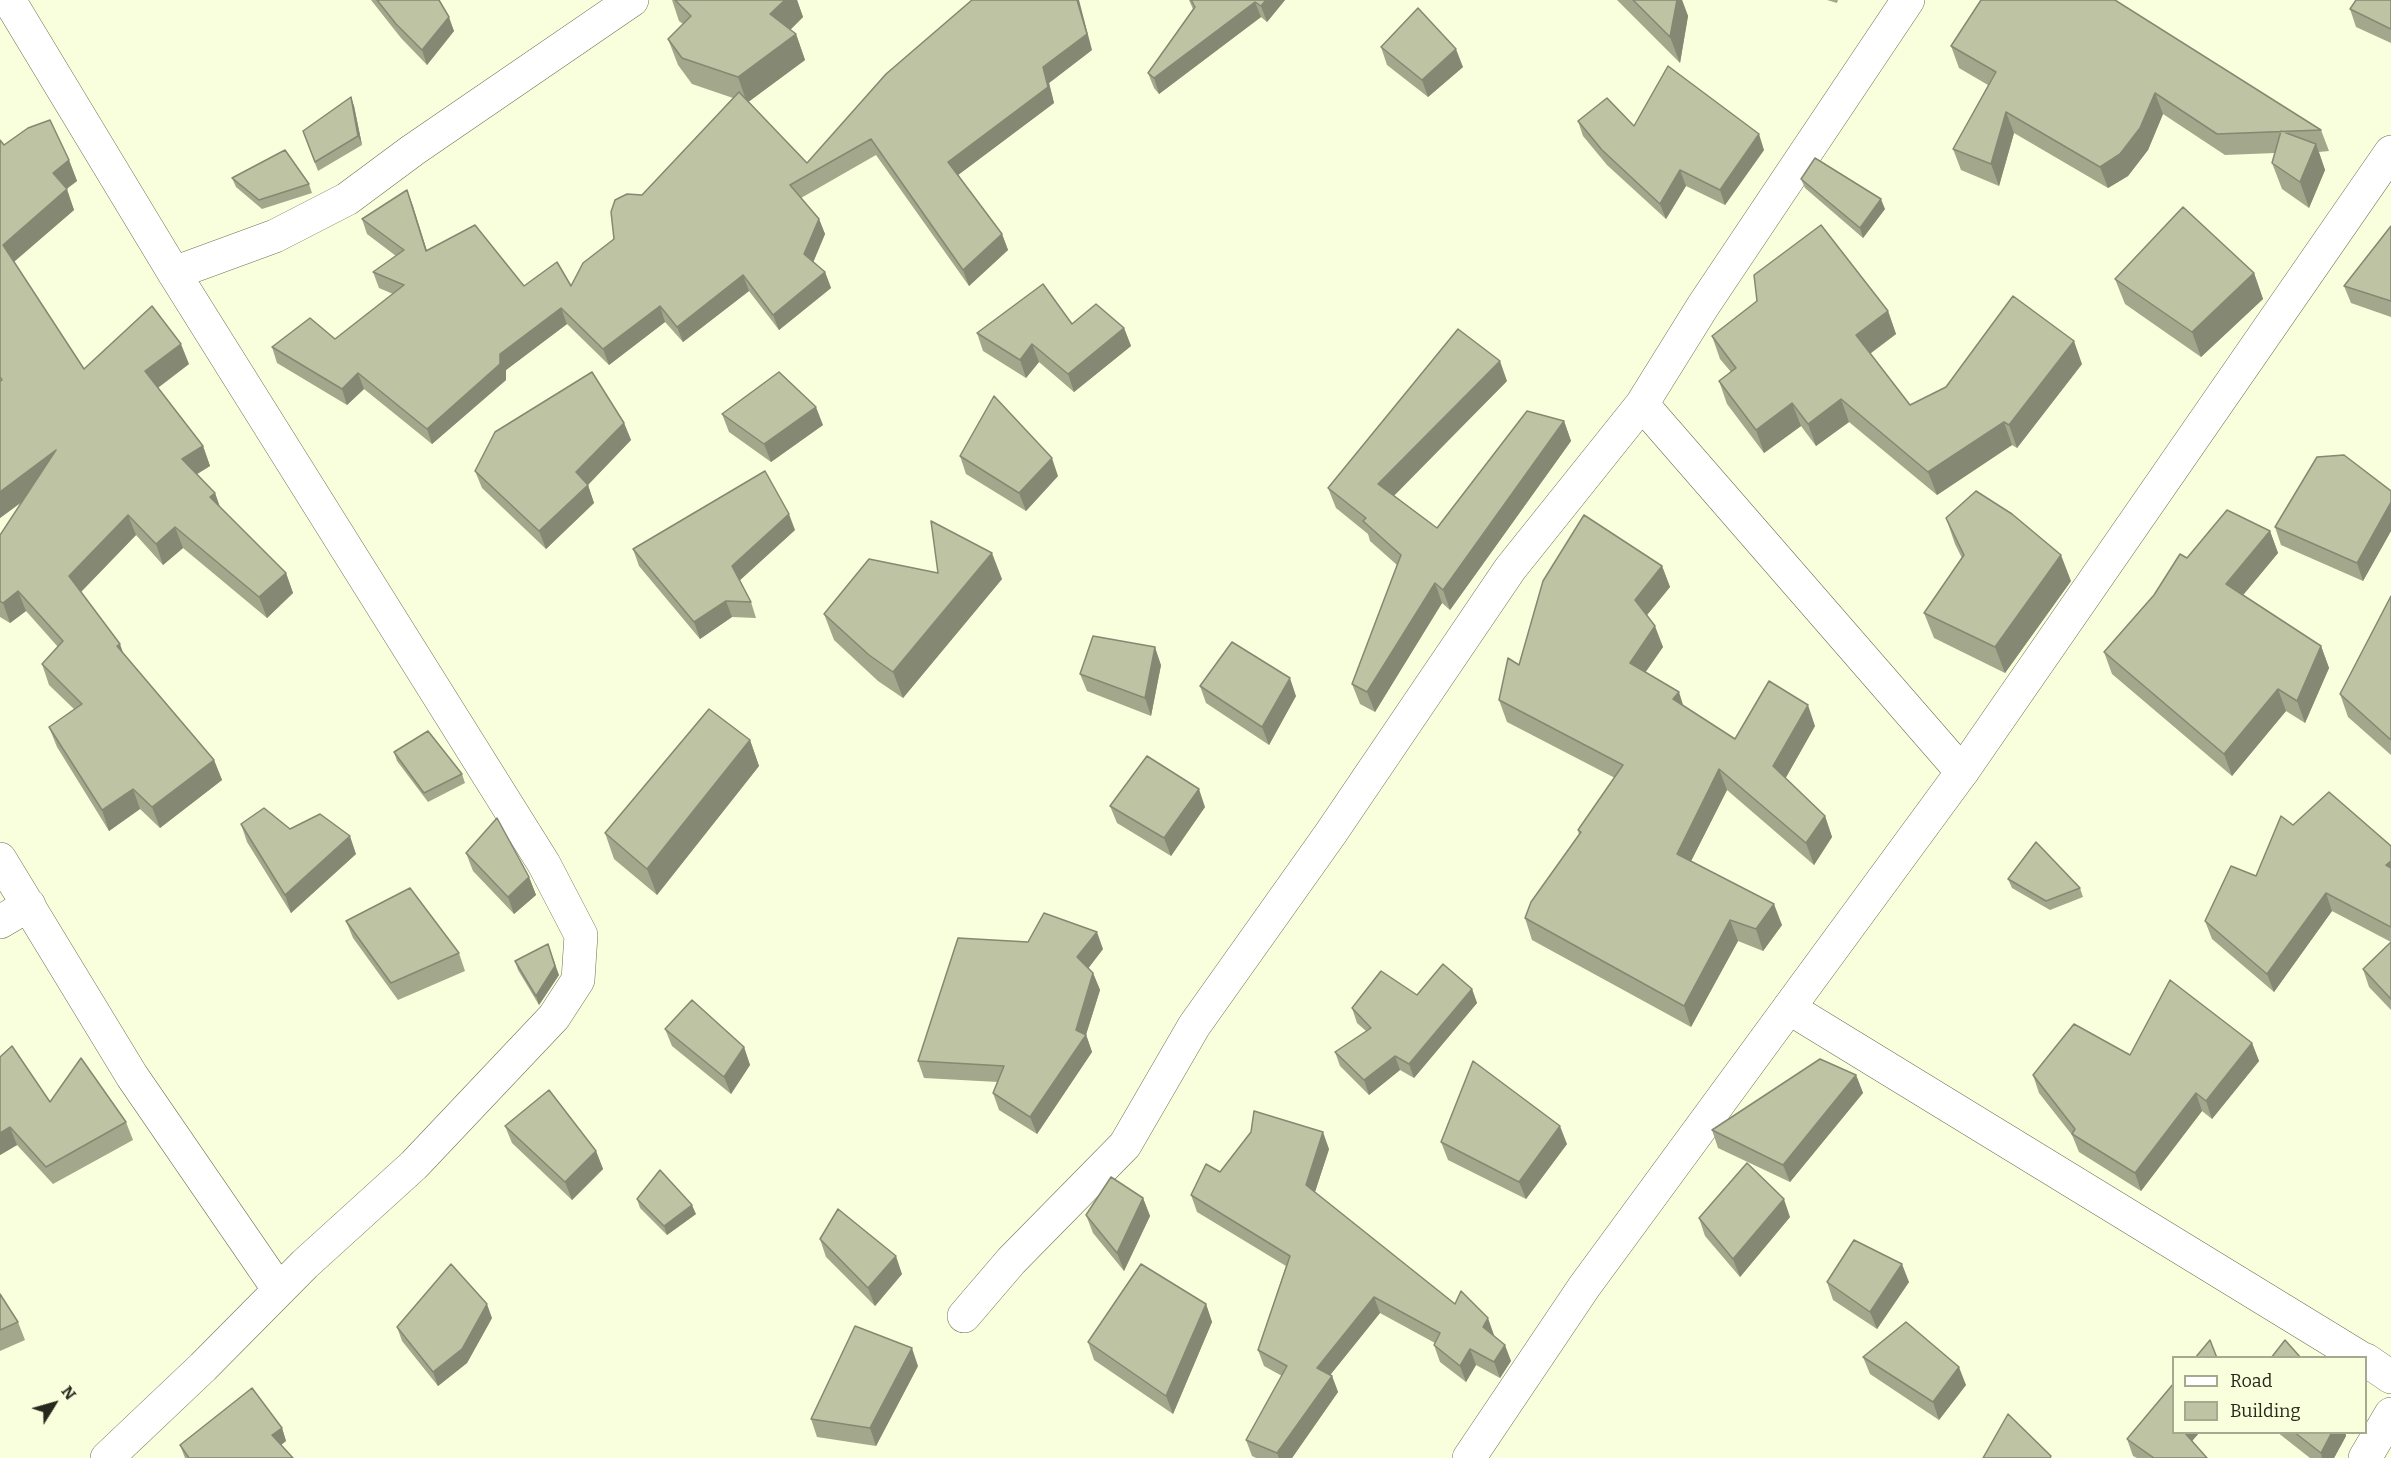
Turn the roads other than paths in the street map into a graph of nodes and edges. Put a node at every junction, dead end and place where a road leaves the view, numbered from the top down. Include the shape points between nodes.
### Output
1 (9, 0) edge
2 (632, 0) edge
3 (1908, 0) edge
4 (2391, 152) edge
5 (174, 273) junction
6 (1642, 404) junction
7 (1962, 772) junction
8 (0, 859) edge
9 (29, 905) junction
10 (0, 922) edge
11 (1790, 1008) junction
12 (279, 1290) junction
13 (964, 1316) dead end
14 (2358, 1356) edge
15 (2367, 1361) edge
16 (2391, 1377) edge
17 (2391, 1414) edge
18 (107, 1458) edge
19 (1469, 1458) edge
20 (2365, 1458) edge

1 - 5 street
2 - 5 street via 347,199 275,236
3 - 6 street
4 - 7 street
5 - 12 street via 544,864 581,935 579,980 554,1017 414,1165
6 - 7 street
6 - 13 street via 1510,569 1194,1026 1125,1145 1011,1261
7 - 11 street
8 - 9 street
9 - 10 street
9 - 12 street via 132,1076
11 - 14 street
11 - 19 street via 1584,1287
12 - 18 street
15 - 16 street
17 - 20 street

